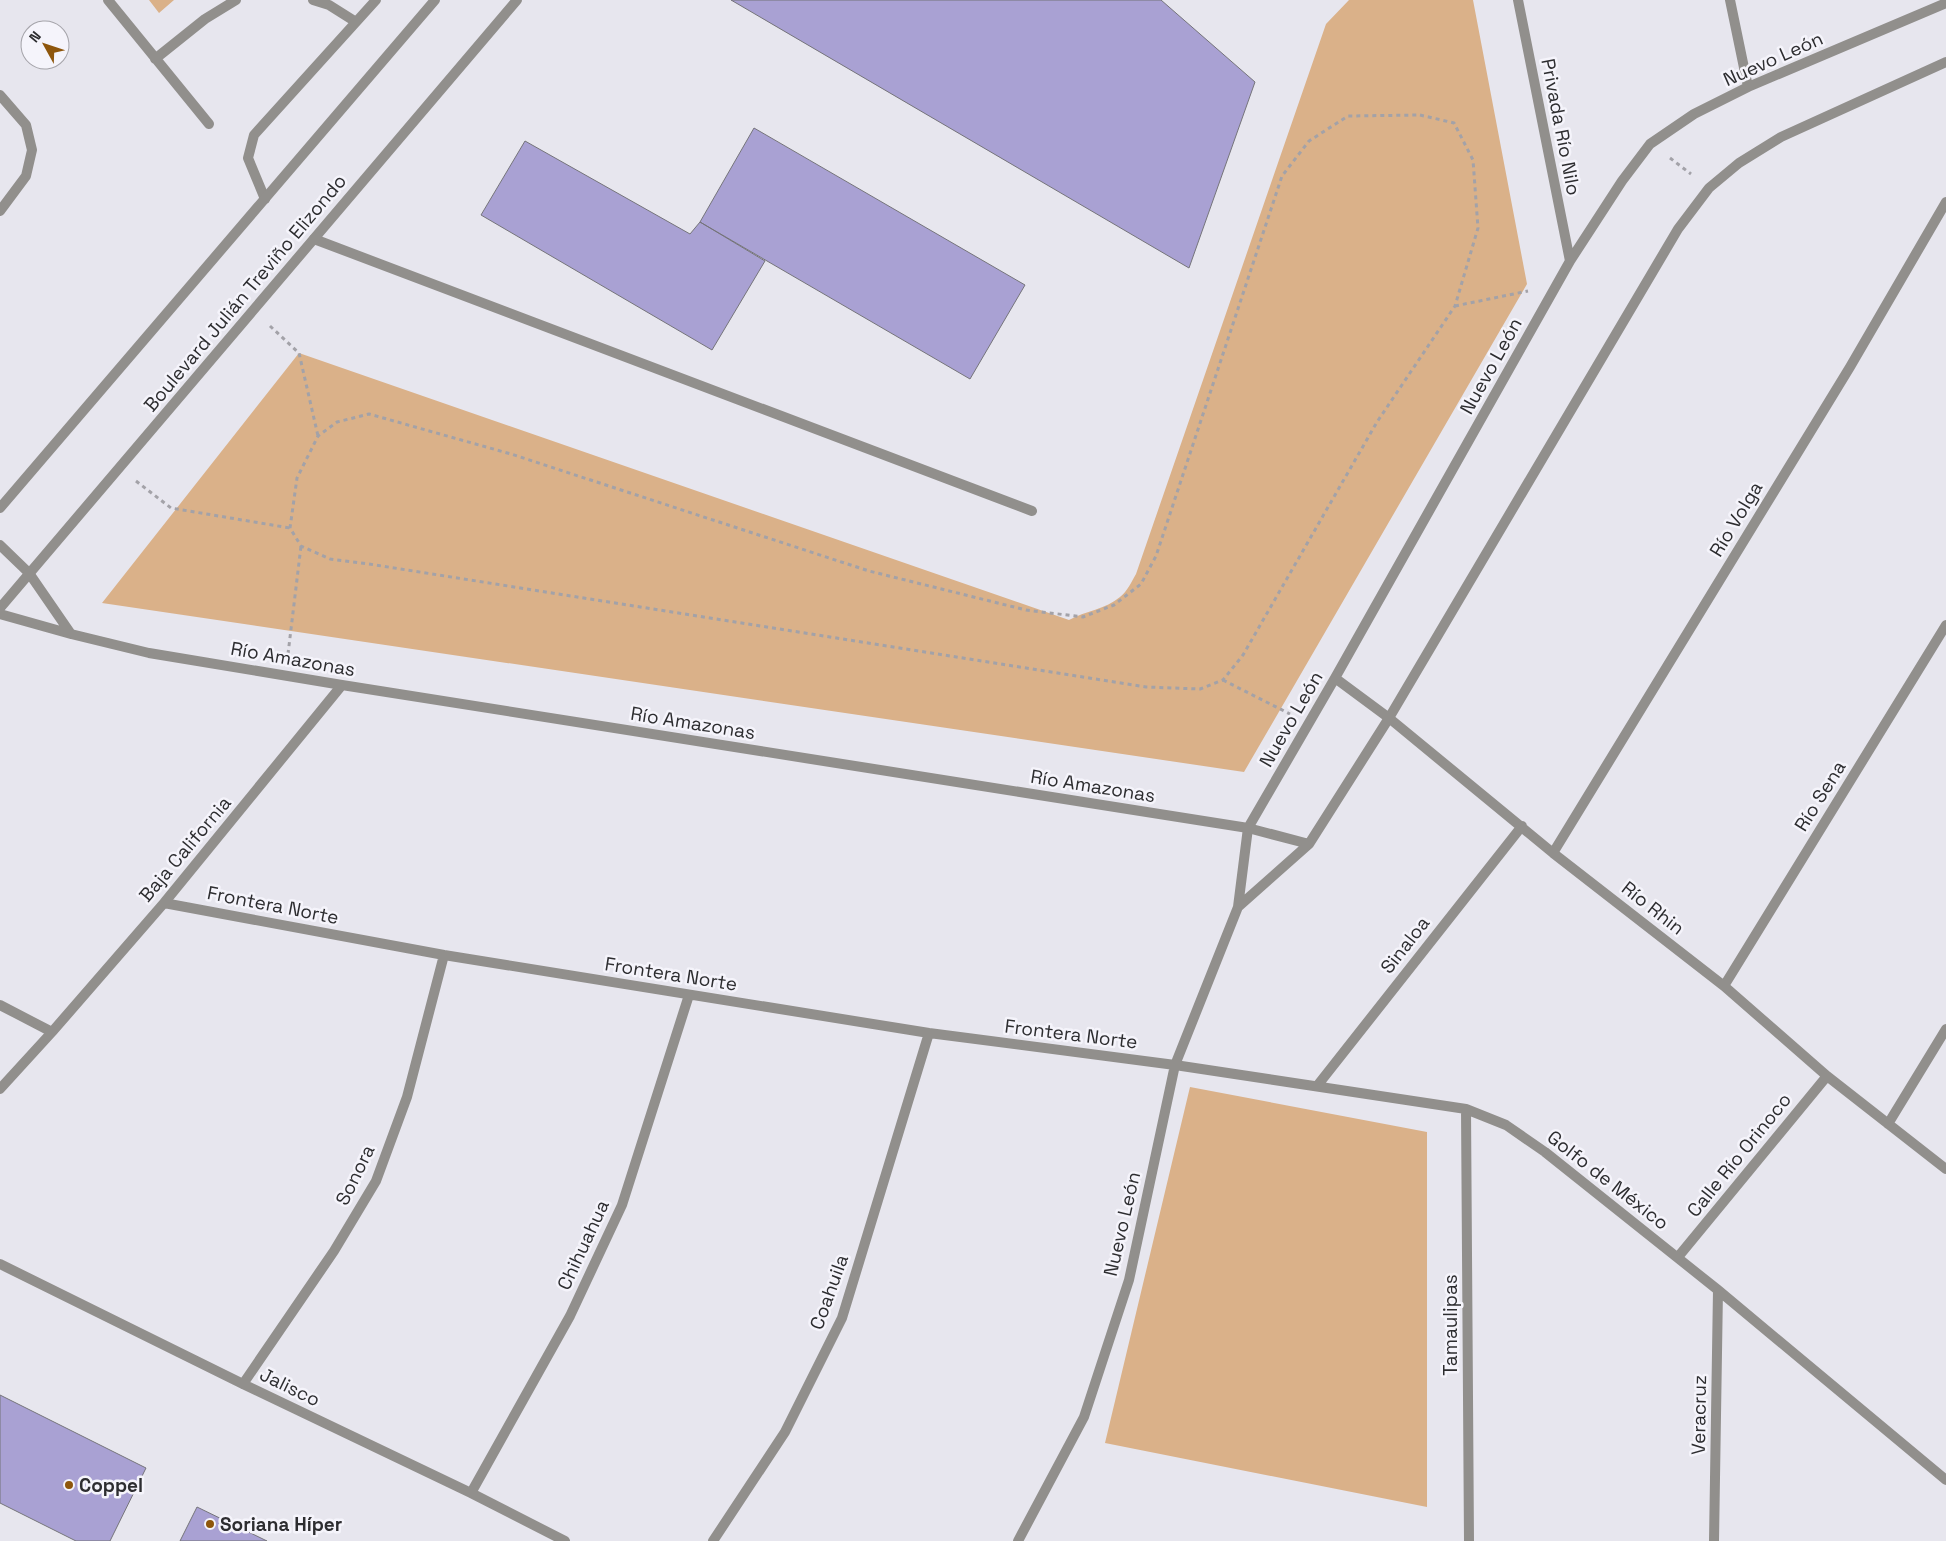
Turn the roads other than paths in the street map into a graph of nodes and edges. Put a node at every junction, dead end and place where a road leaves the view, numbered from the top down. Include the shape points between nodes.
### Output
1 (108, 0) edge
2 (236, 0) edge
3 (313, 0) edge
4 (376, 0) edge
5 (435, 0) edge
6 (517, 0) edge
7 (1518, 0) edge
8 (1730, 0) edge
9 (1946, 3) edge
10 (356, 22) junction
11 (155, 59) junction
12 (1946, 62) edge
13 (1748, 87) junction
14 (0, 95) edge
15 (209, 124) dead end
16 (265, 199) junction
17 (1946, 202) edge
18 (0, 211) edge
19 (314, 239) junction
20 (1570, 261) junction
21 (0, 508) edge
22 (1032, 511) dead end
23 (0, 545) edge
24 (29, 573) junction
25 (0, 608) edge
26 (0, 614) edge
27 (1946, 625) edge
28 (71, 634) junction
29 (1335, 678) junction
30 (342, 685) junction
31 (1389, 718) junction
32 (1522, 826) junction
33 (1248, 828) junction
34 (1309, 844) junction
35 (1553, 853) junction
36 (164, 903) junction
37 (1238, 907) junction
38 (444, 955) junction
39 (1724, 986) junction
40 (689, 995) junction
41 (0, 1004) edge
42 (1946, 1029) edge
43 (52, 1032) junction
44 (929, 1033) junction
45 (1175, 1065) junction
46 (0, 1070) edge
47 (10, 1076) junction
48 (1827, 1076) junction
49 (1317, 1086) junction
50 (0, 1089) edge
51 (1466, 1109) junction
52 (1888, 1124) junction
53 (1946, 1169) edge
54 (1678, 1257) junction
55 (0, 1264) edge
56 (1718, 1290) junction
57 (243, 1384) junction
58 (1946, 1480) edge
59 (471, 1493) junction
60 (565, 1541) edge
61 (713, 1541) edge
62 (1018, 1541) edge
63 (1469, 1541) edge
64 (1714, 1541) edge

1 - 11 street
2 - 11 street via 205,19
3 - 10 street via 329,5
4 - 10 street
5 - 16 street
6 - 19 street, Boulevard Julián Treviño Elizondo
7 - 20 street, Privada Río Nilo
8 - 13 street
9 - 13 street, Nuevo León
10 - 16 street via 254,135 248,158
11 - 15 street
12 - 31 street, Nuevo León via 1781,138 1739,163 1709,188 1678,229
13 - 20 street, Nuevo León via 1694,114 1650,144
14 - 18 street via 26,125 32,150 26,176
16 - 21 street
17 - 35 street, Río Volga via 1845,375
19 - 22 street
19 - 24 street, Boulevard Julián Treviño Elizondo
20 - 29 street, Nuevo León
23 - 24 street
24 - 25 street, Boulevard Julián Treviño Elizondo
24 - 28 street
26 - 28 street, Río Amazonas
27 - 39 street, Río Sena
28 - 30 street, Río Amazonas via 149,653
29 - 31 street, Río Rhin
29 - 33 street, Nuevo León
30 - 33 street, Río Amazonas
30 - 36 street, Baja California
31 - 32 street, Río Rhin
31 - 34 street, Nuevo León
32 - 35 street, Río Rhin
32 - 49 street, Sinaloa
33 - 34 street, Río Amazonas
33 - 37 street, Nuevo León
34 - 37 street, Nuevo León
35 - 39 street, Río Rhin
36 - 38 street, Frontera Norte
36 - 43 street, Baja California
37 - 45 street, Nuevo León
38 - 40 street, Frontera Norte
38 - 57 street, Sonora via 407,1097 376,1180 334,1251
39 - 48 street, Río Rhin
40 - 44 street, Frontera Norte
40 - 59 street, Chihuahua via 622,1205 570,1316
41 - 43 street
42 - 52 street
43 - 47 street, Baja California
44 - 45 street, Frontera Norte
44 - 61 street, Coahuila via 842,1318 785,1432
45 - 49 street, Golfo de México
45 - 62 street, Nuevo León via 1128,1280 1084,1417
46 - 47 street
47 - 50 street, Baja California
48 - 52 street, Río Rhin
48 - 54 street, Calle Río Orinoco
49 - 51 street, Golfo de México
51 - 54 street, Golfo de México via 1506,1125 1545,1152
51 - 63 street, Tamaulipas
52 - 53 street, Río Rhin
54 - 56 street, Golfo de México
55 - 57 street, Jalisco
56 - 58 street, Golfo de México
56 - 64 street, Veracruz
57 - 59 street, Jalisco
59 - 60 street, Jalisco

